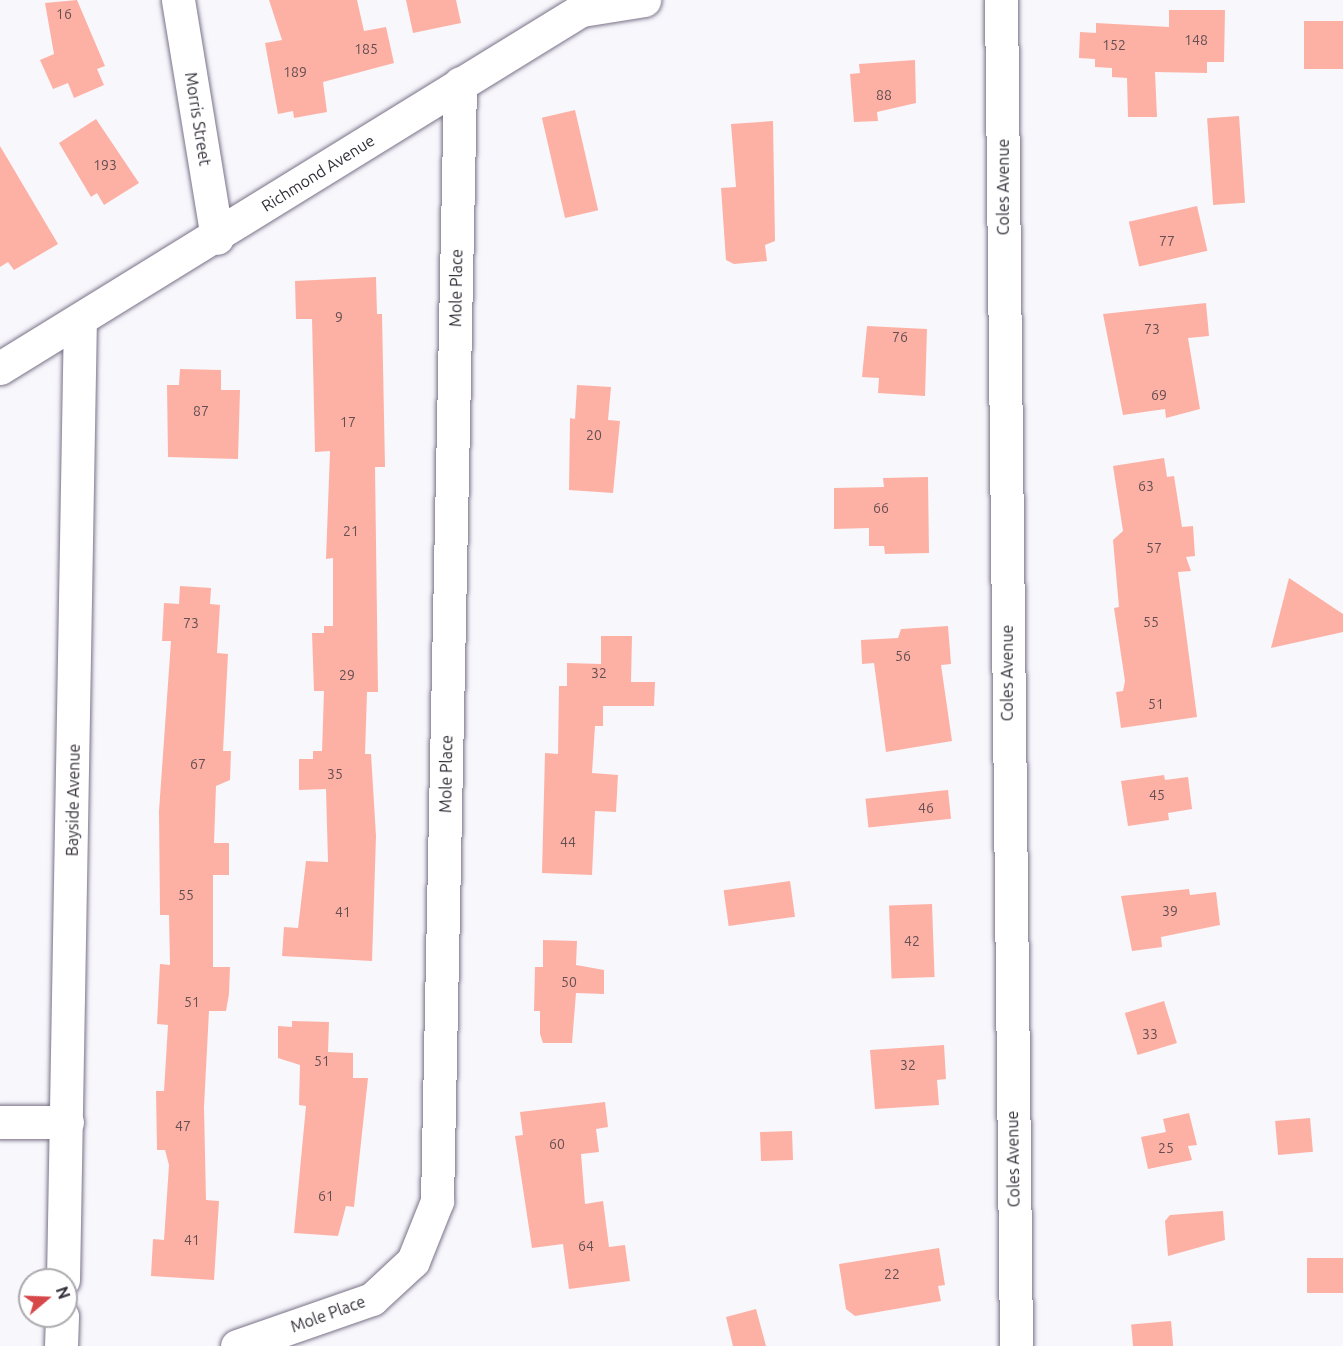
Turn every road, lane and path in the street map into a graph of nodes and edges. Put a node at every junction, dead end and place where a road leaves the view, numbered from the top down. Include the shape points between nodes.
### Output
1 (178, 0) edge
2 (644, 0) edge
3 (1001, 0) edge
4 (460, 83) junction
5 (217, 238) junction
6 (80, 320) junction
7 (0, 368) edge
8 (0, 1122) edge
9 (67, 1122) junction
10 (63, 1268) edge
11 (62, 1328) edge
12 (61, 1346) edge
13 (237, 1346) edge
14 (1016, 1346) edge

1 - 5 street, Morris Street
2 - 4 street, Richmond Avenue via 581,10
3 - 14 street, Coles Avenue
4 - 5 street, Richmond Avenue
4 - 13 street, Mole Place via 437,1201 413,1261 372,1299
5 - 6 street, Richmond Avenue
6 - 7 street, Richmond Avenue
6 - 9 street, Bayside Avenue
8 - 9 street
9 - 10 street, Bayside Avenue
11 - 12 street

